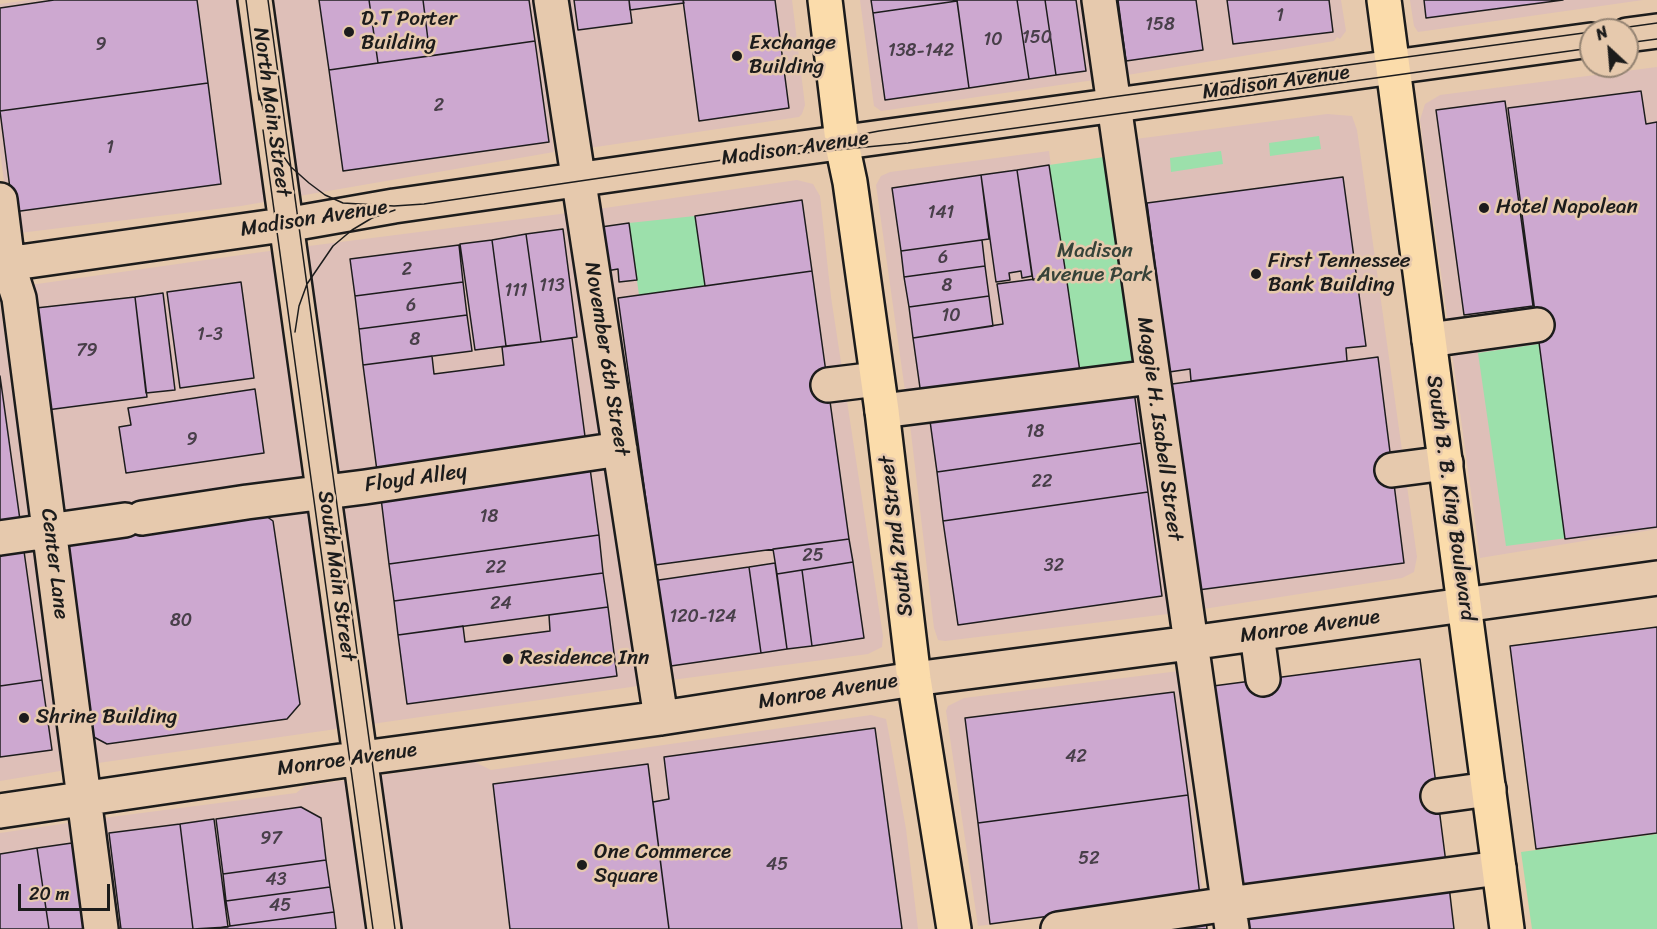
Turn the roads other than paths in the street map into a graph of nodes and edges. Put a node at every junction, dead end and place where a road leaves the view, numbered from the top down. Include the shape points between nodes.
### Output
1 (255, 0) edge
2 (551, 0) edge
3 (825, 0) edge
4 (1099, 0) edge
5 (1384, 0) edge
6 (1657, 31) edge
7 (1639, 33) edge
8 (1579, 42) edge
9 (1393, 67) junction
10 (1114, 105) junction
11 (843, 143) junction
12 (579, 180) junction
13 (0, 200) edge
14 (287, 224) junction
15 (4, 264) edge
16 (1537, 325) dead end
17 (1429, 340) junction
18 (1152, 376) junction
19 (877, 379) junction
20 (828, 385) dead end
21 (882, 411) junction
22 (620, 449) junction
23 (1446, 463) junction
24 (1392, 471) dead end
25 (324, 492) junction
26 (49, 531) junction
27 (0, 538) edge
28 (1657, 578) edge
29 (1464, 606) junction
30 (1257, 634) junction
31 (1190, 644) junction
32 (914, 679) junction
33 (1263, 680) dead end
34 (661, 718) junction
35 (361, 758) junction
36 (1489, 789) junction
37 (1438, 796) dead end
38 (84, 797) junction
39 (0, 811) edge
40 (1499, 868) junction
41 (1230, 916) edge
42 (101, 929) edge
43 (384, 929) edge
44 (954, 929) edge
45 (1058, 929) edge
46 (1507, 929) edge

1 - 14 street, North Main Street
2 - 12 street, November 6th Street
3 - 11 main road, South 2nd Street
4 - 10 street, Maggie H. Isabell Street
5 - 9 main road, South B. B. King Boulevard
6 - 7 street
8 - 9 street, Madison Avenue
9 - 10 street, Madison Avenue
9 - 17 main road, South B. B. King Boulevard
10 - 11 street, Madison Avenue
10 - 18 street, Maggie H. Isabell Street
11 - 12 street, Madison Avenue
11 - 19 main road, South 2nd Street
12 - 14 street, Madison Avenue
12 - 22 street, November 6th Street
13 - 15 street, Center Lane
14 - 15 street, Madison Avenue
14 - 25 street, South Main Street
15 - 26 street, Center Lane via 19,298
16 - 17 street
17 - 23 main road, South B. B. King Boulevard
18 - 21 street
18 - 31 street, Maggie H. Isabell Street
19 - 20 street
19 - 21 main road, South 2nd Street
21 - 32 main road, South 2nd Street
22 - 25 street, Floyd Alley
22 - 34 street, November 6th Street
23 - 24 street
23 - 29 main road, South B. B. King Boulevard
25 - 26 street, Floyd Alley
25 - 35 street, South Main Street
26 - 27 street, Floyd Alley
26 - 38 street, Center Lane
28 - 29 street, Monroe Avenue
29 - 30 street, Monroe Avenue
29 - 36 main road, South B. B. King Boulevard
30 - 31 street, Monroe Avenue
30 - 33 street
31 - 32 street, Monroe Avenue
31 - 41 street, Maggie H. Isabell Street
32 - 34 street, Monroe Avenue
32 - 44 main road, South 2nd Street
34 - 35 street, Monroe Avenue
35 - 38 street, Monroe Avenue
35 - 43 street, South Main Street
36 - 37 street
36 - 40 main road, South B. B. King Boulevard
38 - 39 street, Monroe Avenue
38 - 42 street, Center Lane
40 - 41 street
40 - 46 main road, South B. B. King Boulevard
41 - 45 street

